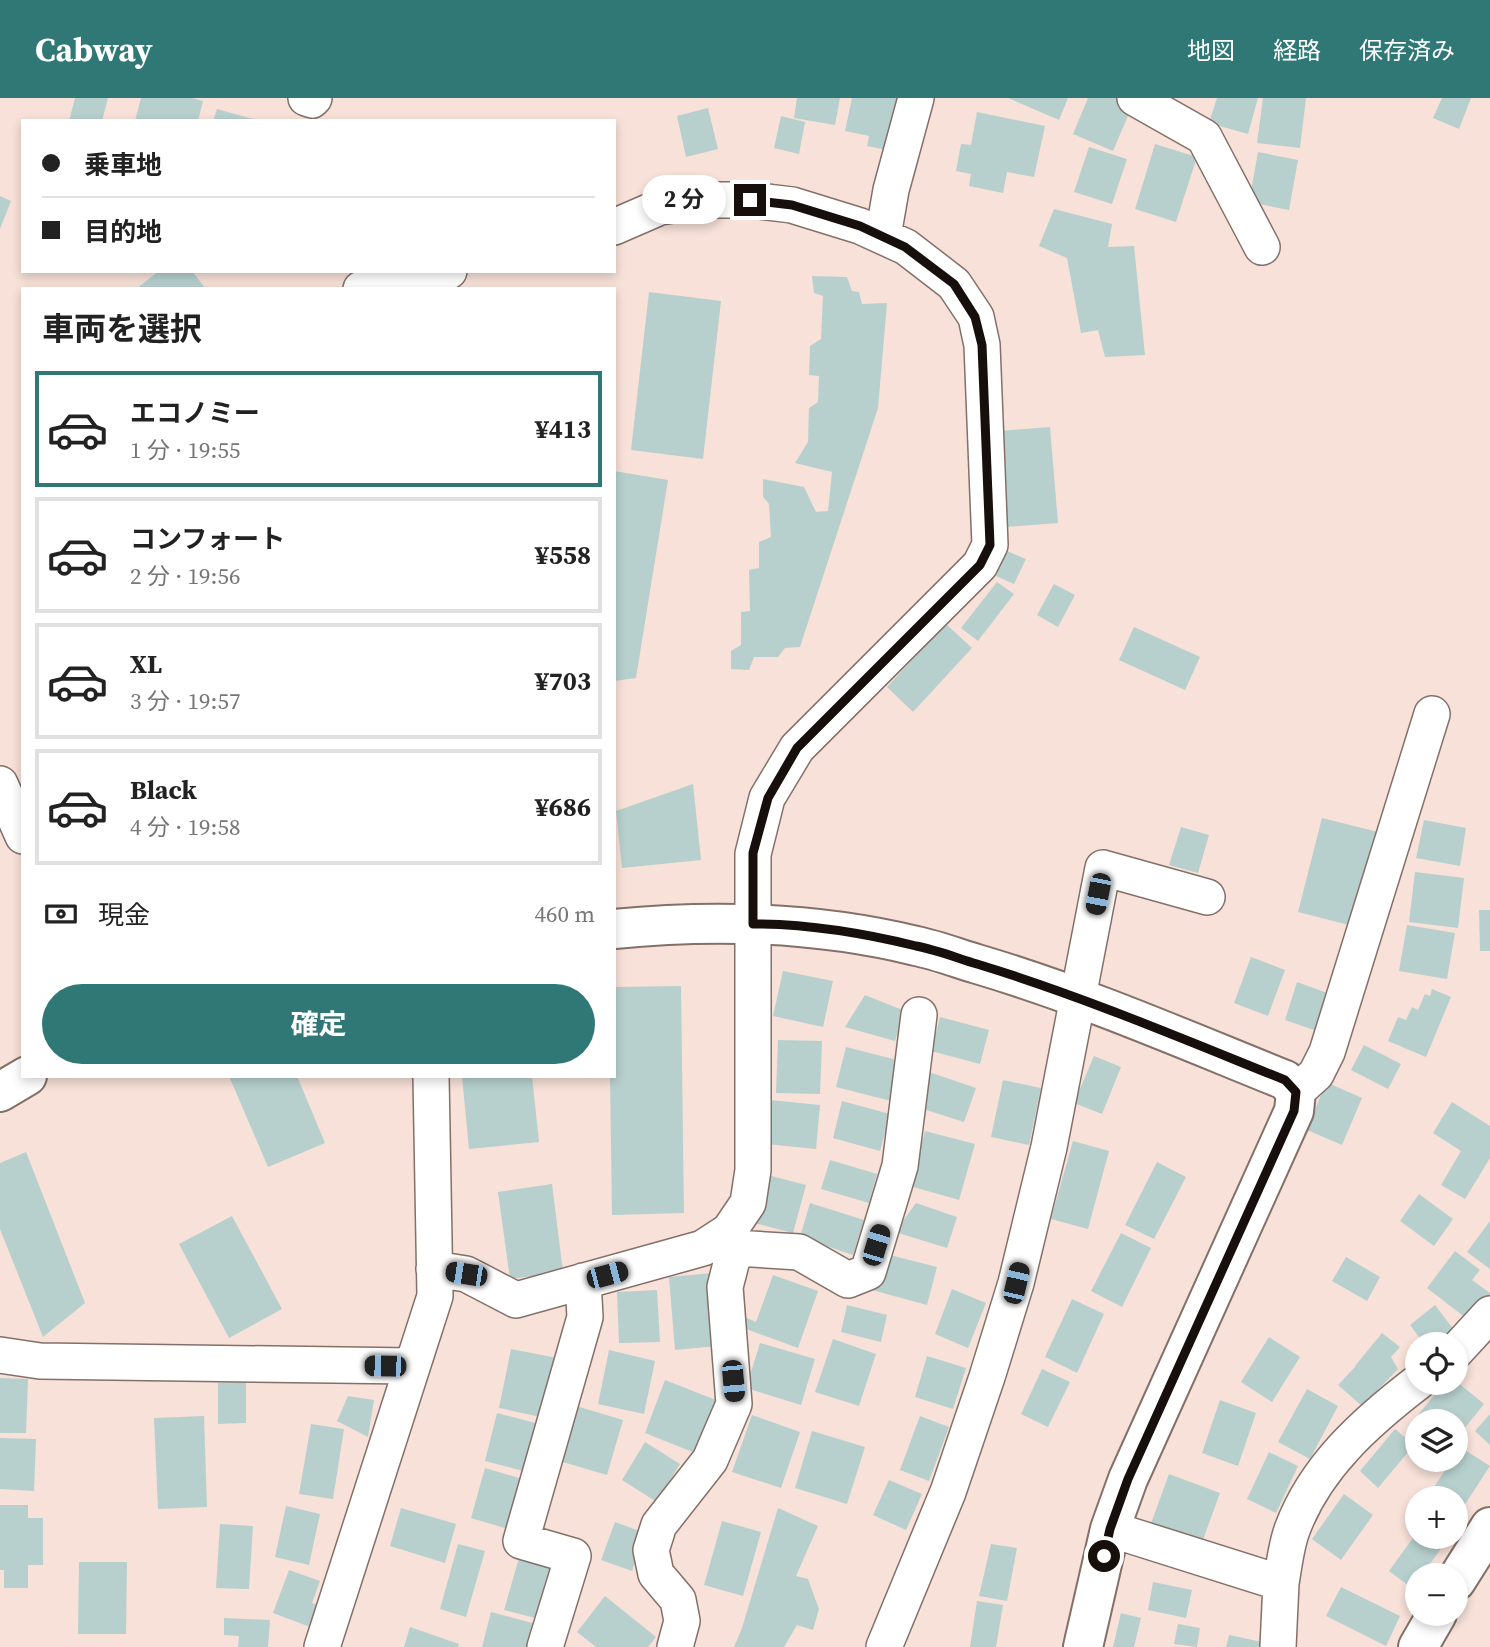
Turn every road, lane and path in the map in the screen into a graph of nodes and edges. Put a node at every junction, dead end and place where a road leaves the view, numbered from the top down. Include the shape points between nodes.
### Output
1 (306, 98) edge
2 (314, 98) edge
3 (915, 98) edge
4 (1135, 98) edge
5 (616, 226) edge
6 (883, 236) junction
7 (1262, 247) dead end
8 (439, 273) edge
9 (371, 287) edge
10 (1432, 713) dead end
11 (0, 784) edge
12 (21, 831) edge
13 (1207, 897) dead end
14 (753, 924) junction
15 (616, 929) edge
16 (1079, 997) junction
17 (919, 1015) dead end
18 (24, 1078) edge
19 (431, 1078) edge
20 (0, 1092) edge
21 (1296, 1092) junction
22 (729, 1241) junction
23 (435, 1269) junction
24 (583, 1281) junction
25 (1490, 1314) edge
26 (1468, 1338) edge
27 (0, 1355) edge
28 (412, 1366) junction
29 (1405, 1392) edge
30 (1490, 1527) edge
31 (1110, 1529) junction
32 (1467, 1563) edge
33 (1281, 1583) junction
34 (1430, 1626) edge
35 (322, 1647) edge
36 (545, 1647) edge
37 (674, 1647) edge
38 (884, 1647) edge
39 (1083, 1647) edge
40 (1278, 1647) edge
41 (1418, 1647) edge

1 - 2 street
3 - 6 street
4 - 7 street via 1203,137
5 - 6 street via 660,207 704,200 750,200 792,205
6 - 14 street via 954,284 975,317 982,345 990,545 980,565 797,748 768,798 753,853
8 - 9 street
10 - 21 street via 1327,1052 1316,1074
11 - 12 street
13 - 16 street via 1103,868
14 - 15 street
14 - 16 street via 834,930 916,946
14 - 22 street via 753,1170 748,1203 729,1231
16 - 21 street via 1285,1080
16 - 38 street via 1016,1283 948,1492
17 - 22 street via 900,1166 868,1272 848,1280 799,1252
18 - 20 street
19 - 23 street
21 - 31 street via 1294,1111 1128,1479
22 - 24 street
22 - 37 street via 725,1287 734,1404 710,1460 659,1525 651,1550 656,1574 678,1601 682,1621
23 - 24 street via 466,1274 516,1300
23 - 28 street via 435,1296
24 - 36 street via 585,1317 520,1541 573,1556
25 - 26 street
27 - 28 street via 40,1361
28 - 35 street
29 - 33 street via 1331,1460 1292,1531
30 - 32 street
31 - 33 street
31 - 39 street
33 - 40 street
34 - 41 street

